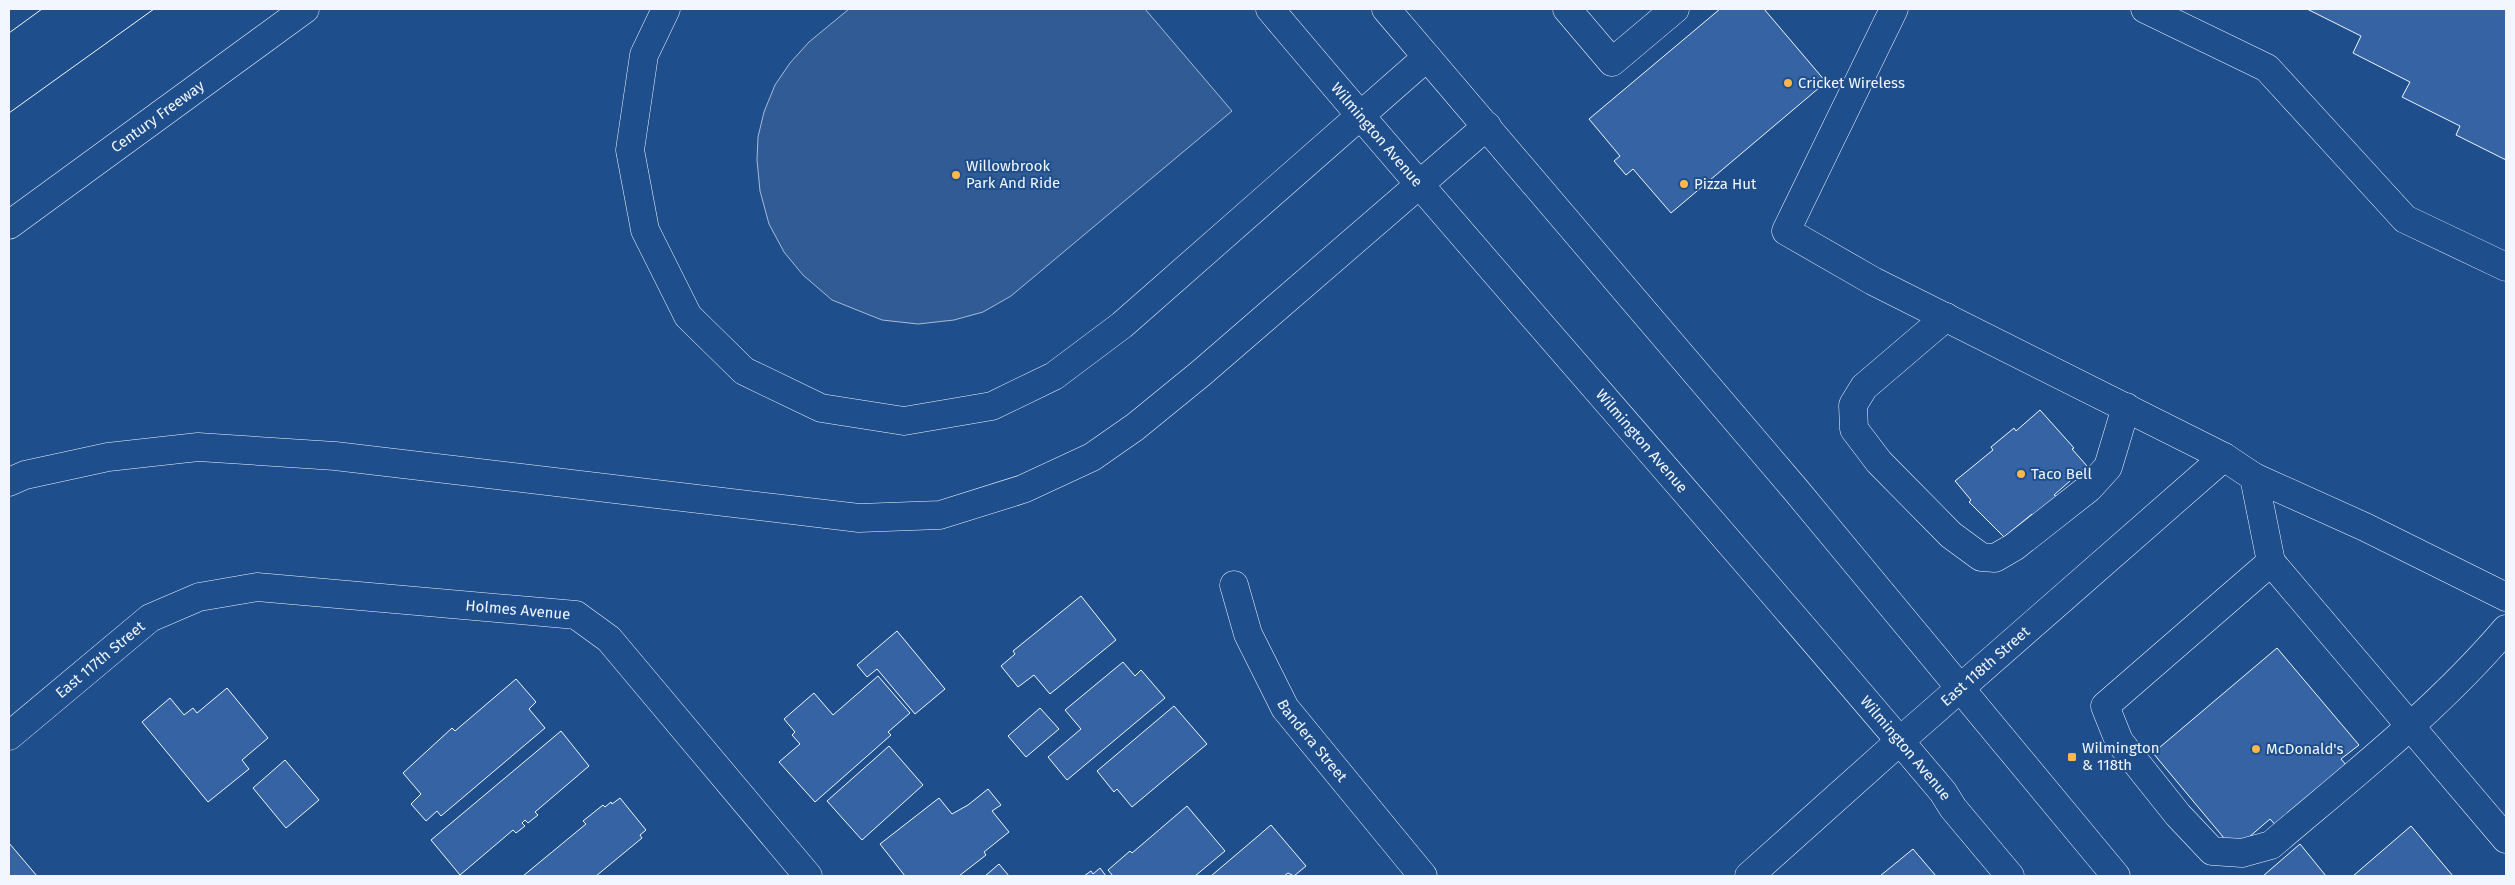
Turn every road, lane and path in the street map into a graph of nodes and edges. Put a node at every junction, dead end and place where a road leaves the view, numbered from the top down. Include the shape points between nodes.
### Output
1 (305, 9) edge
2 (666, 9) edge
3 (1270, 9) edge
4 (1386, 9) edge
5 (1567, 9) edge
6 (1675, 9) edge
7 (1894, 9) edge
8 (2144, 9) edge
9 (1427, 57) junction
10 (1360, 115) junction
11 (1487, 126) junction
12 (1420, 185) junction
13 (9, 225) edge
14 (2506, 267) edge
15 (1946, 317) junction
16 (2126, 407) junction
17 (2224, 457) junction
18 (2254, 477) junction
19 (9, 482) edge
20 (2271, 562) junction
21 (1234, 586) dead end
22 (199, 597) joint
23 (2506, 597) edge
24 (2506, 629) edge
25 (1960, 689) junction
26 (2409, 727) junction
27 (9, 736) edge
28 (1900, 740) junction
29 (2506, 839) edge
30 (808, 876) edge
31 (1423, 876) edge
32 (1749, 876) edge
33 (2010, 876) edge
34 (2116, 876) edge

1 - 13 main road, Century Freeway
2 - 10 main road via 644,55 630,150 645,230 688,316 744,371 821,408 904,421 992,406 1054,376 1122,325
3 - 10 main road, Wilmington Avenue
4 - 9 main road
5 - 6 main road via 1612,62
7 - 15 main road via 1786,231 1873,281
8 - 14 main road via 2267,68 2405,219
9 - 10 main road
9 - 11 main road
10 - 12 main road, Wilmington Avenue
11 - 12 main road
11 - 25 main road
12 - 19 main road via 1200,374 1092,457 1023,489 940,515 859,518 335,456 198,447 108,457 25,475
12 - 28 main road, Wilmington Avenue
15 - 16 main road
15 - 16 main road via 1864,387 1853,405 1854,429 1879,462 1951,535 1981,558 1995,558 2014,547 2089,488 2108,468
16 - 17 main road
17 - 18 main road
17 - 25 main road, East 118th Street
18 - 20 main road
18 - 23 main road via 2365,527
20 - 26 main road
20 - 26 main road via 2105,706 2119,741 2178,815 2212,851 2242,853 2271,845
21 - 31 main road, Bandera Street via 1248,634 1285,708
22 - 27 main road, East 117th Street via 150,618
22 - 30 main road, Holmes Avenue via 257,587 576,615 609,639
24 - 26 main road via 2473,668
25 - 28 main road, East 118th Street
25 - 34 main road
26 - 29 main road
28 - 32 main road, East 118th Street
28 - 33 main road, Wilmington Avenue

